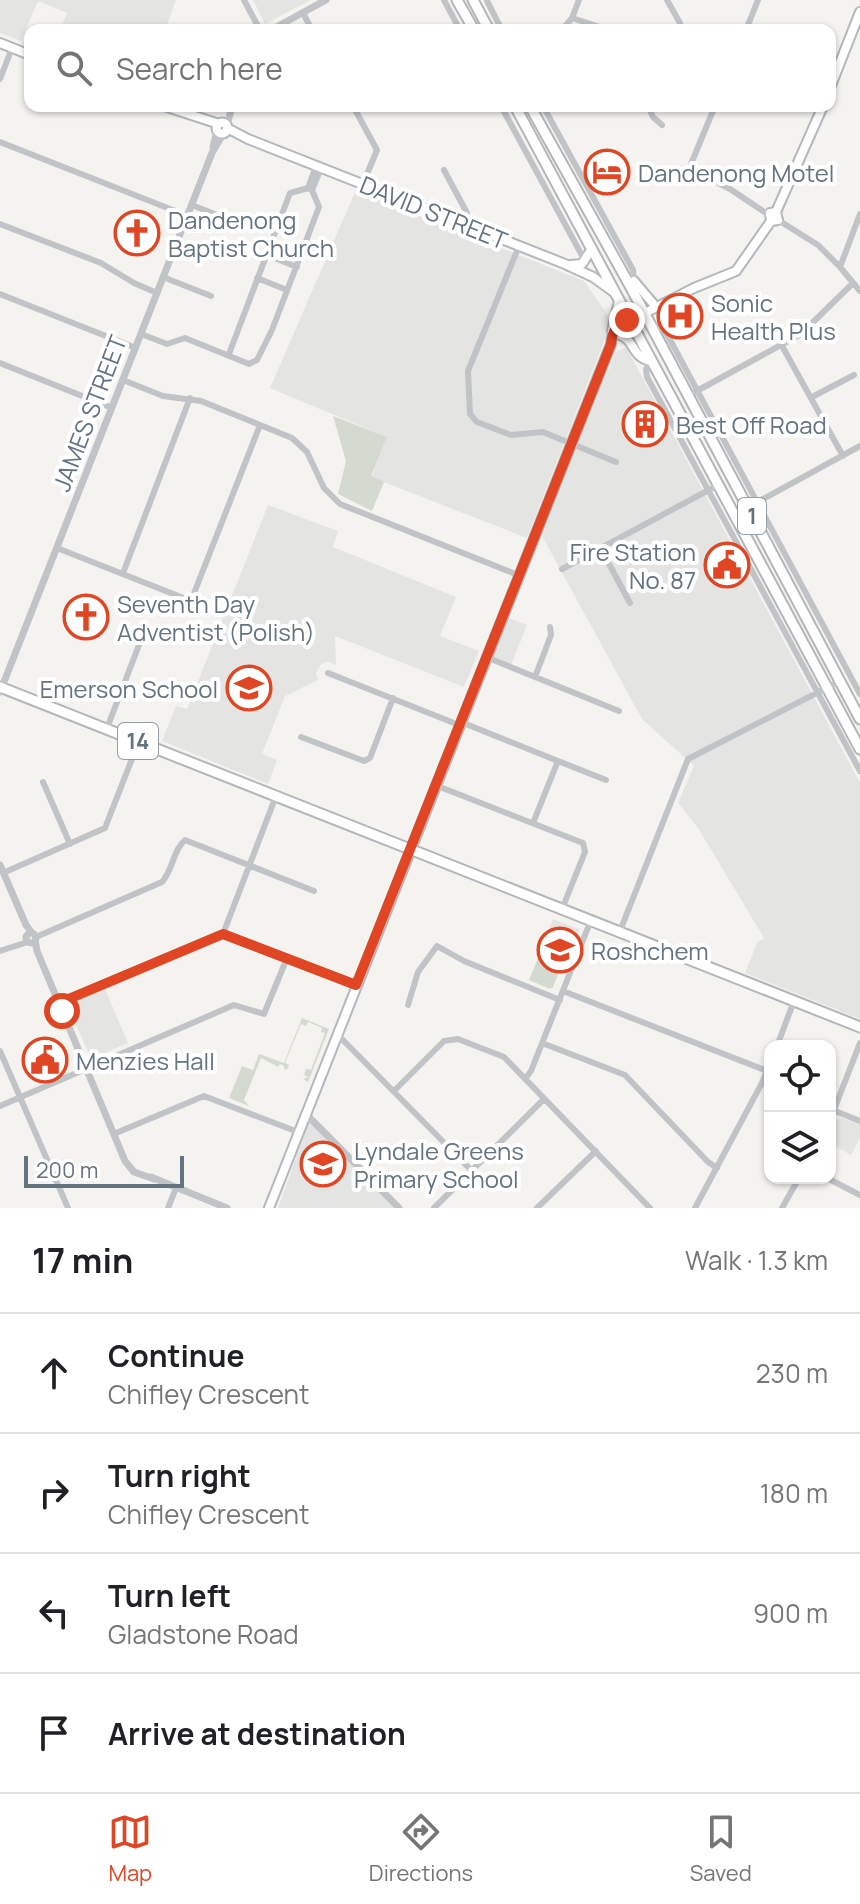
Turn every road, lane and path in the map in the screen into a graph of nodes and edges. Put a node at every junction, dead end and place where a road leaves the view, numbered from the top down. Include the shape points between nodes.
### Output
1 (244, 0) edge
2 (326, 0) edge
3 (444, 0) edge
4 (457, 0) edge
5 (466, 0) edge
6 (579, 0) edge
7 (667, 0) edge
8 (758, 0) edge
9 (487, 1) edge
10 (476, 4) edge
11 (860, 12) edge
12 (303, 13) junction
13 (466, 15) junction
14 (572, 18) junction
15 (495, 19) junction
16 (680, 23) dead end
17 (257, 24) edge
18 (282, 24) edge
19 (309, 24) edge
20 (457, 24) edge
21 (471, 24) edge
22 (486, 24) edge
23 (498, 24) edge
24 (567, 24) edge
25 (590, 24) edge
26 (748, 24) edge
27 (0, 43) edge
28 (12, 48) junction
29 (24, 53) edge
30 (836, 73) edge
31 (0, 79) edge
32 (179, 112) edge
33 (229, 112) edge
34 (356, 112) edge
35 (504, 112) edge
36 (518, 112) edge
37 (533, 112) edge
38 (546, 112) edge
39 (651, 112) edge
40 (713, 112) edge
41 (820, 112) edge
42 (662, 125) dead end
43 (222, 129) junction
44 (0, 142) edge
45 (318, 167) junction
46 (444, 170) dead end
47 (568, 176) junction
48 (582, 178) junction
49 (363, 184) junction
50 (310, 189) junction
51 (192, 205) junction
52 (860, 214) edge
53 (188, 216) junction
54 (773, 217) junction
55 (237, 223) dead end
56 (0, 224) edge
57 (467, 225) junction
58 (566, 227) junction
59 (519, 246) junction
60 (589, 246) junction
61 (267, 255) junction
62 (585, 261) junction
63 (565, 264) junction
64 (297, 267) junction
65 (840, 267) junction
66 (163, 277) junction
67 (257, 278) junction
68 (632, 283) junction
69 (852, 284) junction
70 (287, 290) junction
71 (860, 291) edge
72 (157, 293) junction
73 (0, 294) edge
74 (211, 296) dead end
75 (617, 297) junction
76 (656, 307) junction
77 (647, 318) junction
78 (630, 321) junction
79 (141, 334) junction
80 (614, 338) junction
81 (781, 344) junction
82 (136, 348) junction
83 (229, 354) junction
84 (651, 361) junction
85 (0, 363) edge
86 (854, 375) dead end
87 (123, 380) junction
88 (698, 390) junction
89 (687, 396) junction
90 (812, 397) junction
91 (190, 398) junction
92 (112, 408) junction
93 (260, 425) junction
94 (570, 443) junction
95 (858, 447) edge
96 (843, 456) junction
97 (860, 457) edge
98 (616, 462) dead end
99 (718, 485) junction
100 (707, 490) junction
101 (752, 505) junction
102 (57, 548) junction
103 (601, 549) junction
104 (770, 551) junction
105 (784, 554) junction
106 (562, 569) dead end
107 (123, 573) junction
108 (518, 575) junction
109 (630, 603) dead end
110 (550, 627) dead end
111 (139, 645) dead end
112 (486, 657) junction
113 (328, 673) dead end
114 (535, 677) junction
115 (841, 681) junction
116 (1, 689) edge
117 (822, 690) junction
118 (860, 694) edge
119 (393, 698) junction
120 (619, 711) dead end
121 (860, 719) edge
122 (459, 723) junction
123 (107, 728) junction
124 (857, 736) edge
125 (301, 737) dead end
126 (139, 741) junction
127 (860, 749) edge
128 (558, 761) junction
129 (860, 771) edge
130 (606, 780) dead end
131 (43, 782) dead end
132 (435, 785) junction
133 (276, 796) junction
134 (533, 823) junction
135 (70, 844) junction
136 (411, 848) junction
137 (249, 865) junction
138 (2, 869) edge
139 (314, 891) dead end
140 (562, 909) junction
141 (591, 920) junction
142 (620, 931) junction
143 (223, 934) junction
144 (32, 937) junction
145 (0, 951) edge
146 (287, 958) junction
147 (356, 985) junction
148 (563, 991) junction
149 (560, 1000) junction
150 (794, 1001) junction
151 (59, 1003) junction
152 (408, 1005) dead end
153 (860, 1027) edge
154 (337, 1034) junction
155 (779, 1040) edge
156 (542, 1043) junction
157 (860, 1043) edge
158 (0, 1051) edge
159 (87, 1068) junction
160 (764, 1070) edge
161 (525, 1079) junction
162 (764, 1087) edge
163 (394, 1091) junction
164 (20, 1097) junction
165 (544, 1099) junction
166 (836, 1100) edge
167 (0, 1106) edge
168 (836, 1112) edge
169 (304, 1116) junction
170 (860, 1121) edge
171 (298, 1132) junction
172 (116, 1133) junction
173 (596, 1151) junction
174 (717, 1168) junction
175 (472, 1171) junction
176 (836, 1183) edge
177 (796, 1184) edge
178 (176, 1188) junction
179 (860, 1195) edge
180 (646, 1207) edge
181 (68, 1208) edge
182 (168, 1208) edge
183 (227, 1208) edge
184 (269, 1208) edge
185 (399, 1208) edge
186 (434, 1208) edge
187 (537, 1208) edge
188 (695, 1208) edge
189 (782, 1208) edge

1 - 17 street
2 - 12 street
3 - 20 street
4 - 13 main road
5 - 13 main road
6 - 14 street
7 - 16 street
8 - 26 street
9 - 15 street
10 - 15 street
10 - 22 main road
11 - 30 main road
12 - 18 street
12 - 19 street
13 - 21 main road
14 - 24 street
14 - 25 street
15 - 23 street
27 - 28 main road
28 - 29 main road
28 - 31 street
32 - 43 main road, DAVID STREET
33 - 43 street, JAMES STREET
34 - 49 street via 377,150
35 - 58 street
36 - 60 main road, 1
37 - 47 main road, 1
38 - 48 street
39 - 42 street
40 - 54 street via 692,170
41 - 54 main road
43 - 45 main road, DAVID STREET
43 - 51 street, JAMES STREET
44 - 53 street
45 - 49 main road, DAVID STREET
45 - 50 street
46 - 57 street via 467,213
47 - 48 street
47 - 68 main road, 1
48 - 68 street via 633,270
49 - 57 main road, DAVID STREET
50 - 61 street via 290,193
50 - 64 street via 320,205
51 - 53 street, JAMES STREET
51 - 55 street
52 - 65 street
53 - 66 street, JAMES STREET
54 - 65 street via 818,245
54 - 76 main road via 736,271
56 - 72 street via 101,263
57 - 59 main road, DAVID STREET
58 - 60 street
58 - 62 street
59 - 63 main road, DAVID STREET
59 - 94 street via 468,371 470,414 511,435 540,432
60 - 62 main road
60 - 75 main road, 1
61 - 64 street
61 - 67 street
62 - 63 main road
63 - 75 main road, DAVID STREET via 593,277
64 - 70 street
65 - 69 street
66 - 72 street, JAMES STREET
66 - 74 street
67 - 70 street
67 - 83 street
68 - 76 main road
68 - 77 main road, 1
69 - 71 street
69 - 81 street via 801,334
70 - 83 street via 259,358 249,364
72 - 79 street, JAMES STREET
73 - 82 street
75 - 78 main road, 1
75 - 80 main road
76 - 77 main road
77 - 78 main road
77 - 88 street via 667,334
77 - 89 main road, 1
78 - 80 main road
78 - 84 main road, 1
79 - 82 street, JAMES STREET
79 - 83 street via 167,344 185,338
80 - 84 main road via 628,340 639,356
80 - 94 main road
81 - 88 street
81 - 90 street
82 - 87 street, JAMES STREET
84 - 99 main road, 1
84 - 100 street via 646,376
85 - 92 street
86 - 90 street
87 - 91 street via 163,396
87 - 92 street, JAMES STREET
88 - 89 street
88 - 101 street
89 - 101 main road, 1
90 - 96 street
91 - 93 street
91 - 107 street
92 - 102 street, JAMES STREET
93 - 107 street via 191,601
93 - 108 street via 302,446 324,488 340,504
94 - 98 street
94 - 108 main road
95 - 96 street
95 - 97 street
96 - 101 street
99 - 100 street
99 - 117 main road, 1
100 - 103 street
100 - 117 street
101 - 104 main road, 1
101 - 105 street
102 - 107 street
102 - 116 street, JAMES STREET
103 - 106 street
103 - 109 street
104 - 105 street
104 - 115 main road, 1
105 - 118 street
108 - 112 main road
110 - 114 street
111 - 123 street
112 - 114 street
112 - 122 main road
113 - 119 street
114 - 120 street
115 - 117 street
115 - 121 main road, 1
116 - 123 main road, 14
117 - 124 main road, 1
117 - 129 street
117 - 142 street via 688,759
119 - 122 street
119 - 125 street via 370,758 364,761
122 - 128 street
122 - 132 main road
123 - 126 main road, 14
124 - 127 main road, 1
126 - 133 main road, 14
126 - 135 street via 105,828
128 - 130 street
128 - 134 street
131 - 135 street
132 - 134 street
132 - 136 main road
133 - 136 main road, 14
133 - 137 street
134 - 140 street via 585,847
135 - 138 street
136 - 140 main road, 14
136 - 147 main road
137 - 139 street
137 - 143 street
137 - 144 street via 183,841 162,882
138 - 144 street
140 - 141 main road, 14
141 - 142 main road, 14
141 - 148 street
142 - 150 main road, 14
143 - 146 street
143 - 151 street
144 - 145 street
144 - 151 street
146 - 147 street
146 - 159 street via 264,1014 234,1005
147 - 154 main road
148 - 149 street
148 - 160 street
149 - 152 street via 437,946 418,972
149 - 156 street
150 - 153 main road, 14
150 - 155 street
151 - 159 street
154 - 163 street
154 - 169 main road
156 - 161 street
156 - 174 street via 625,1075
157 - 166 street
158 - 164 street
159 - 164 street
159 - 172 street
161 - 163 street via 504,1057 458,1039 444,1041
161 - 165 street
162 - 174 street
163 - 175 street
164 - 167 street
164 - 181 street
165 - 173 street
165 - 175 street
168 - 170 street
169 - 171 main road
169 - 185 street
171 - 172 street via 204,1096
171 - 184 main road
172 - 178 street via 129,1166
173 - 180 street
173 - 187 street
174 - 188 street
175 - 186 street
176 - 179 street
177 - 189 street
178 - 182 street
178 - 183 street

